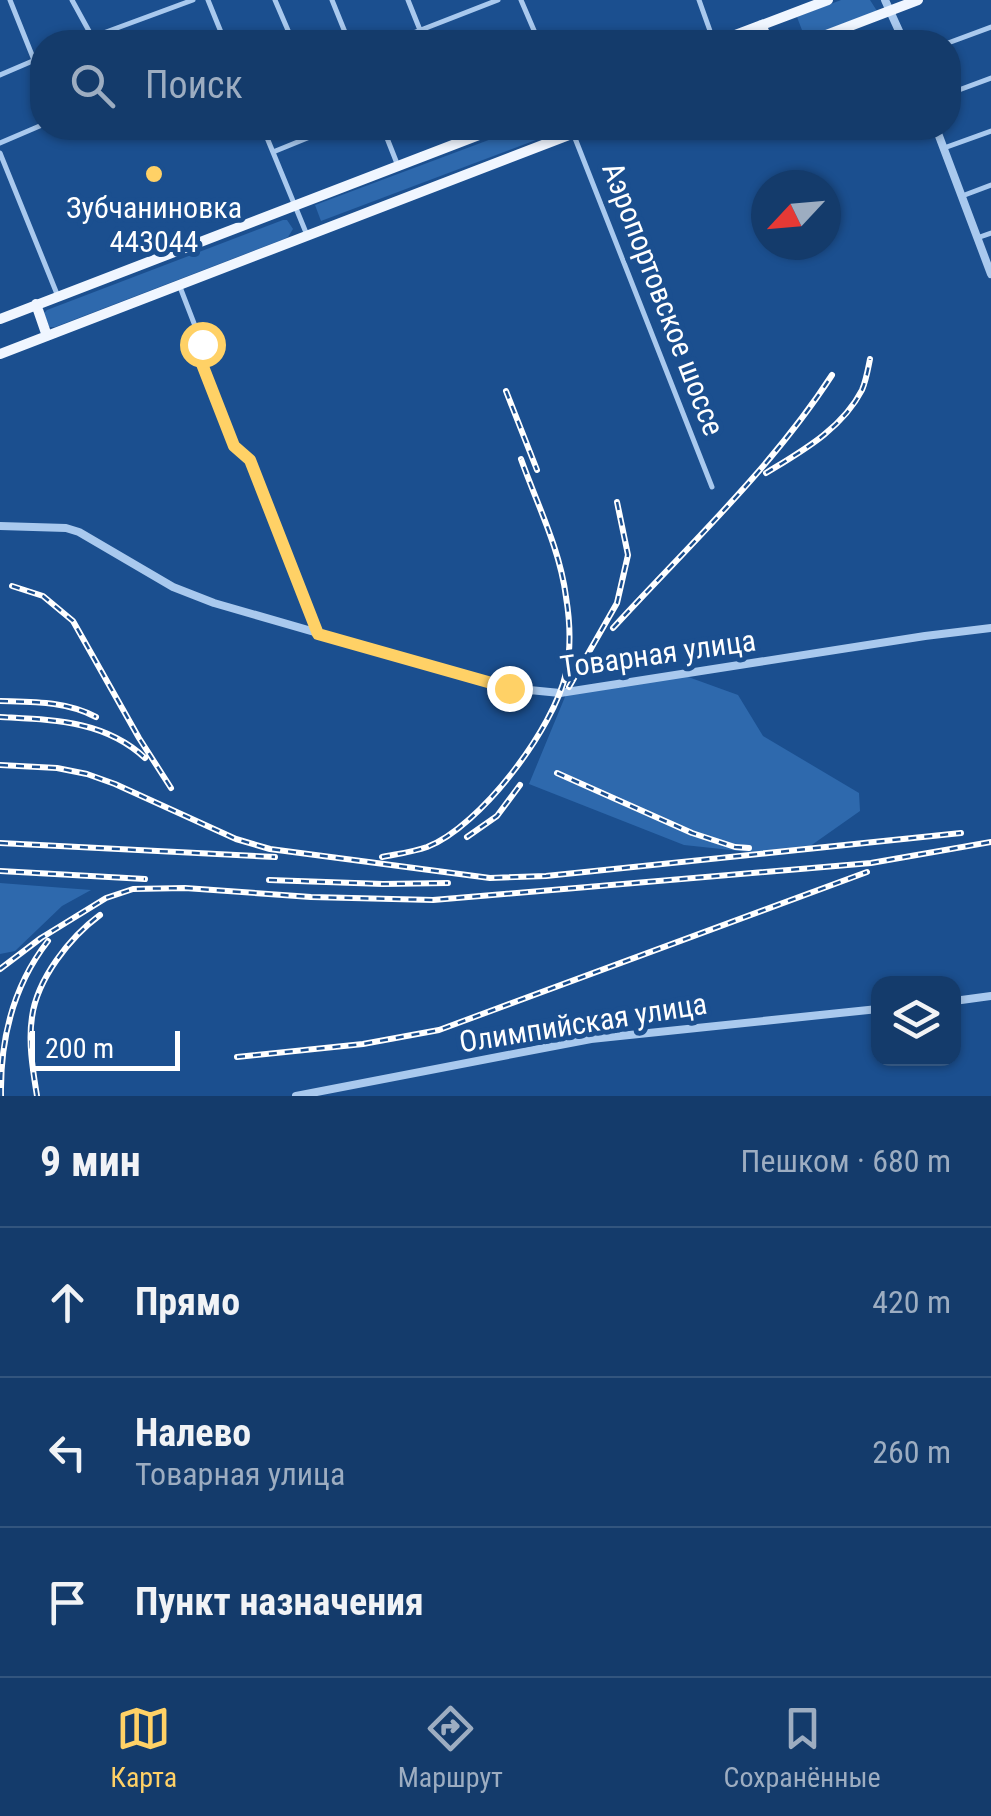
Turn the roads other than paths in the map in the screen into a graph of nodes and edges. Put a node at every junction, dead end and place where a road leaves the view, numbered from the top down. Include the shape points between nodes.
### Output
1 (10, 0) edge
2 (72, 0) edge
3 (193, 0) edge
4 (208, 0) edge
5 (276, 0) edge
6 (332, 0) edge
7 (408, 0) edge
8 (498, 0) edge
9 (521, 0) edge
10 (699, 0) edge
11 (828, 0) edge
12 (918, 0) edge
13 (888, 5) edge
14 (762, 25) junction
15 (991, 27) edge
16 (88, 30) edge
17 (119, 30) edge
18 (221, 30) edge
19 (288, 30) edge
20 (344, 30) edge
21 (420, 30) joint
22 (534, 30) edge
23 (711, 30) edge
24 (748, 30) edge
25 (764, 30) edge
26 (834, 30) edge
27 (899, 30) edge
28 (961, 39) edge
29 (30, 50) edge
30 (30, 62) edge
31 (0, 76) edge
32 (991, 78) edge
33 (961, 89) edge
34 (30, 130) edge
35 (991, 132) edge
36 (268, 140) edge
37 (302, 140) edge
38 (388, 140) edge
39 (466, 140) edge
40 (547, 140) edge
41 (576, 140) edge
42 (941, 140) edge
43 (0, 143) edge
44 (944, 148) junction
45 (273, 152) junction
46 (0, 153) edge
47 (398, 166) junction
48 (991, 184) edge
49 (962, 196) junction
50 (295, 206) junction
51 (991, 233) edge
52 (307, 235) junction
53 (977, 238) junction
54 (991, 274) edge
55 (179, 284) junction
56 (58, 296) junction
57 (36, 304) junction
58 (0, 319) edge
59 (48, 336) junction
60 (0, 354) edge
61 (712, 487) dead end
62 (0, 526) edge
63 (991, 628) edge
64 (318, 634) junction
65 (991, 996) edge
66 (961, 1000) edge
67 (871, 1010) edge
68 (296, 1096) edge

1 - 29 street
2 - 16 street
3 - 17 street
4 - 18 street
5 - 19 street
6 - 20 street
7 - 21 street
8 - 21 street
9 - 22 street
10 - 23 street
11 - 14 main road
12 - 13 main road
13 - 26 main road
13 - 27 street
14 - 24 main road
14 - 25 main road
15 - 28 street
30 - 31 street
32 - 33 street
34 - 43 street
35 - 44 street
36 - 45 street
37 - 45 street
38 - 47 street
39 - 47 main road
40 - 52 main road
41 - 61 street, Аэропортовское шоссе
42 - 44 street
44 - 49 street
45 - 50 street
46 - 56 street
47 - 50 main road
48 - 49 street
49 - 53 street
50 - 52 street
50 - 56 main road
51 - 53 street
52 - 55 main road
53 - 54 street
55 - 59 main road
55 - 64 street via 234,446 250,460
56 - 57 main road
57 - 58 main road
57 - 59 main road
59 - 60 main road
62 - 64 street, Товарная улица via 79,532 174,587
63 - 64 street, Товарная улица via 560,693 509,688
65 - 66 street
67 - 68 street, Олимпийская улица via 590,1039

